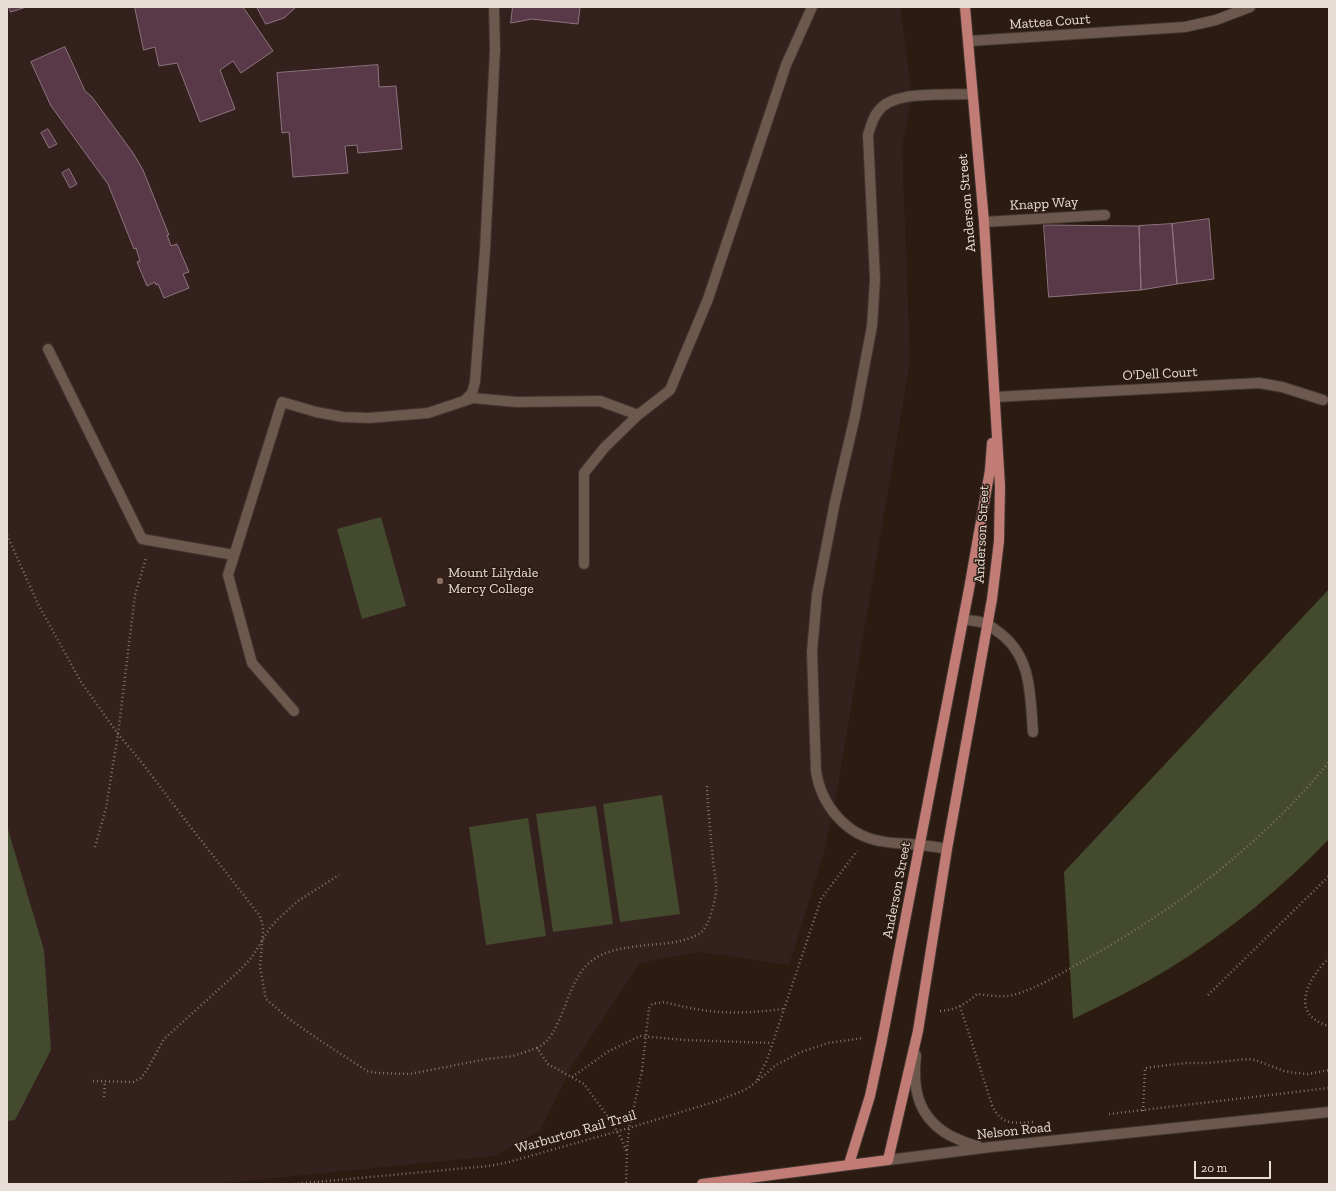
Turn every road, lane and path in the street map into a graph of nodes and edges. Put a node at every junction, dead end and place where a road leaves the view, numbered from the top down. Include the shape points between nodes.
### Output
1 (494, 7) edge
2 (812, 7) edge
3 (965, 7) edge
4 (1250, 7) edge
5 (969, 41) junction
6 (972, 94) junction
7 (1105, 215) dead end
8 (984, 222) junction
9 (48, 349) dead end
10 (995, 397) junction
11 (465, 400) junction
12 (1323, 400) dead end
13 (638, 415) junction
14 (7, 535) edge
15 (151, 540) junction
16 (234, 555) junction
17 (584, 564) dead end
18 (963, 620) junction
19 (987, 624) junction
20 (294, 711) dead end
21 (1033, 732) dead end
22 (118, 734) junction
23 (1329, 762) edge
24 (707, 786) dead end
25 (867, 837) junction
26 (920, 845) junction
27 (95, 847) dead end
28 (947, 849) junction
29 (339, 875) dead end
30 (1329, 876) edge
31 (263, 941) junction
32 (1329, 958) edge
33 (1023, 991) dead end
34 (1208, 995) dead end
35 (960, 1006) dead end
36 (783, 1009) junction
37 (1329, 1026) edge
38 (918, 1031) junction
39 (846, 1040) dead end
40 (772, 1043) junction
41 (537, 1048) junction
42 (1329, 1070) edge
43 (572, 1077) junction
44 (93, 1081) dead end
45 (104, 1081) junction
46 (755, 1084) junction
47 (1329, 1088) edge
48 (104, 1097) dead end
49 (1143, 1110) junction
50 (1329, 1112) edge
51 (1105, 1115) dead end
52 (1039, 1122) dead end
53 (629, 1128) junction
54 (617, 1131) junction
55 (1141, 1132) junction
56 (991, 1147) junction
57 (627, 1153) junction
58 (888, 1160) junction
59 (849, 1164) junction
60 (294, 1184) edge
61 (626, 1184) edge
62 (702, 1184) edge

1 - 11 street via 484,266 475,382 472,394
2 - 13 street via 786,65 708,299 676,376 670,390
3 - 5 main road, Anderson Street
4 - 5 street, Mattea Court via 1216,20 1185,27
5 - 6 main road, Anderson Street
6 - 8 main road, Anderson Street
6 - 25 street via 896,99 882,107 873,120 868,135 875,279 872,326 855,416 825,547 817,595 812,652 818,781 826,802 844,824
7 - 8 street, Knapp Way
8 - 10 main road, Anderson Street
9 - 15 street via 142,539
10 - 12 street, O'Dell Court via 1259,383 1282,387
10 - 18 main road, Anderson Street via 990,470
10 - 19 main road, Anderson Street via 1000,509 997,564
11 - 13 street via 473,398 543,403 600,401
11 - 16 street via 428,414 369,418 343,417 282,402
13 - 17 street via 605,447 584,473
14 - 22 path via 38,604 81,682
15 - 16 street
15 - 22 path via 135,595
16 - 20 street via 228,575 252,663
18 - 19 street
18 - 26 main road, Anderson Street
19 - 21 street via 1007,638 1023,661 1030,691
19 - 28 main road, Anderson Street
22 - 27 path via 106,808
22 - 31 path via 260,916
23 - 33 path via 1248,847 1202,883 1154,918 1112,944 1058,975
24 - 41 path via 716,891 706,926 692,937 663,944 616,950 596,957 581,971 548,1041
25 - 26 street via 879,841
25 - 36 path via 821,899
26 - 28 street
26 - 59 main road, Anderson Street via 870,1096
28 - 38 main road, Anderson Street
29 - 31 path via 290,907 270,928
30 - 34 path
31 - 41 path via 260,966 266,999 289,1019 367,1071 410,1074 513,1056
31 - 45 path via 240,970 164,1039 141,1078 133,1082
32 - 37 path via 1308,984 1305,1000 1310,1015 1317,1022
35 - 52 path via 996,1115 1012,1122
36 - 40 path
36 - 53 path, bridge via 731,1013 658,1002 652,1004 649,1008 642,1071
38 - 56 street via 915,1086 927,1116 967,1144
38 - 58 main road, Anderson Street
39 - 46 path, Warburton Rail Trail via 801,1052 776,1065
40 - 43 path via 640,1036 609,1052
40 - 46 path
41 - 43 path via 548,1064
42 - 49 path via 1308,1074 1296,1073 1248,1059 1145,1068
43 - 54 path via 590,1091
44 - 45 path
45 - 48 path
46 - 53 path, Warburton Rail Trail via 717,1102
47 - 49 path
49 - 51 path
49 - 55 path
50 - 55 street, Nelson Road
53 - 54 path, Warburton Rail Trail
53 - 57 path
54 - 57 path
54 - 60 path, Warburton Rail Trail via 489,1166
55 - 56 street, Nelson Road
56 - 58 street, Nelson Road
57 - 61 path
58 - 59 main road, Nelson Road
59 - 62 main road, Nelson Road

